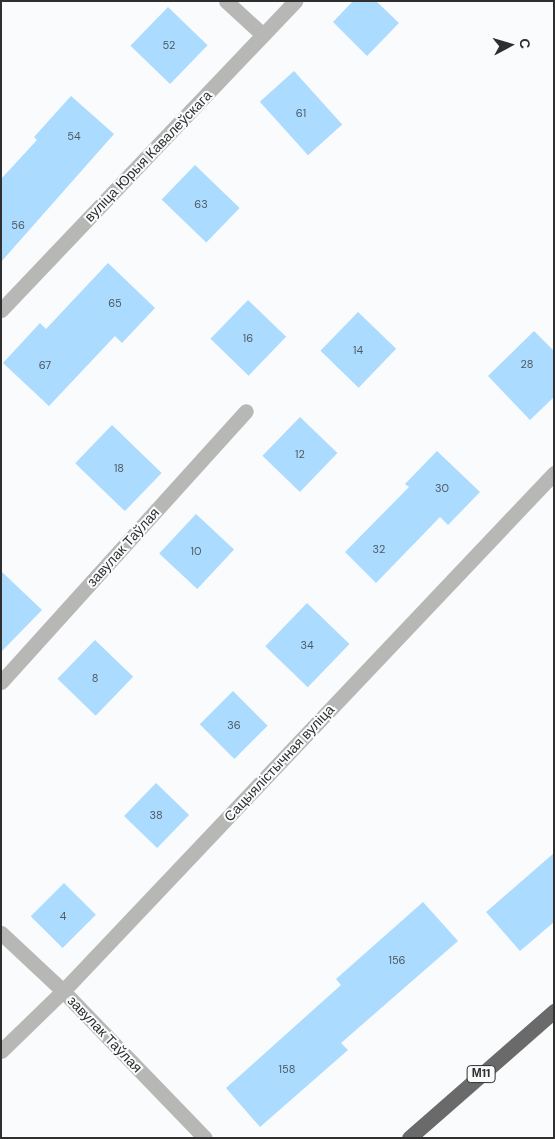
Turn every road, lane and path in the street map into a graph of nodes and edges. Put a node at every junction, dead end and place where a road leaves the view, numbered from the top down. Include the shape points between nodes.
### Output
1 (226, 1) edge
2 (295, 1) edge
3 (263, 35) junction
4 (1, 310) edge
5 (246, 411) dead end
6 (554, 473) edge
7 (1, 682) edge
8 (1, 933) edge
9 (63, 991) junction
10 (554, 1011) edge
11 (1, 1051) edge
12 (205, 1138) edge
13 (409, 1138) edge

1 - 3 street
2 - 3 street, вуліца Юрыя Кавалеўскага
3 - 4 street, вуліца Юрыя Кавалеўскага
5 - 7 street, завулак Таўлая
6 - 9 street, Сацыялістычная вуліца
8 - 9 street, завулак Таўлая
9 - 11 street, Сацыялістычная вуліца
9 - 12 street, завулак Таўлая
10 - 13 highway, М11

